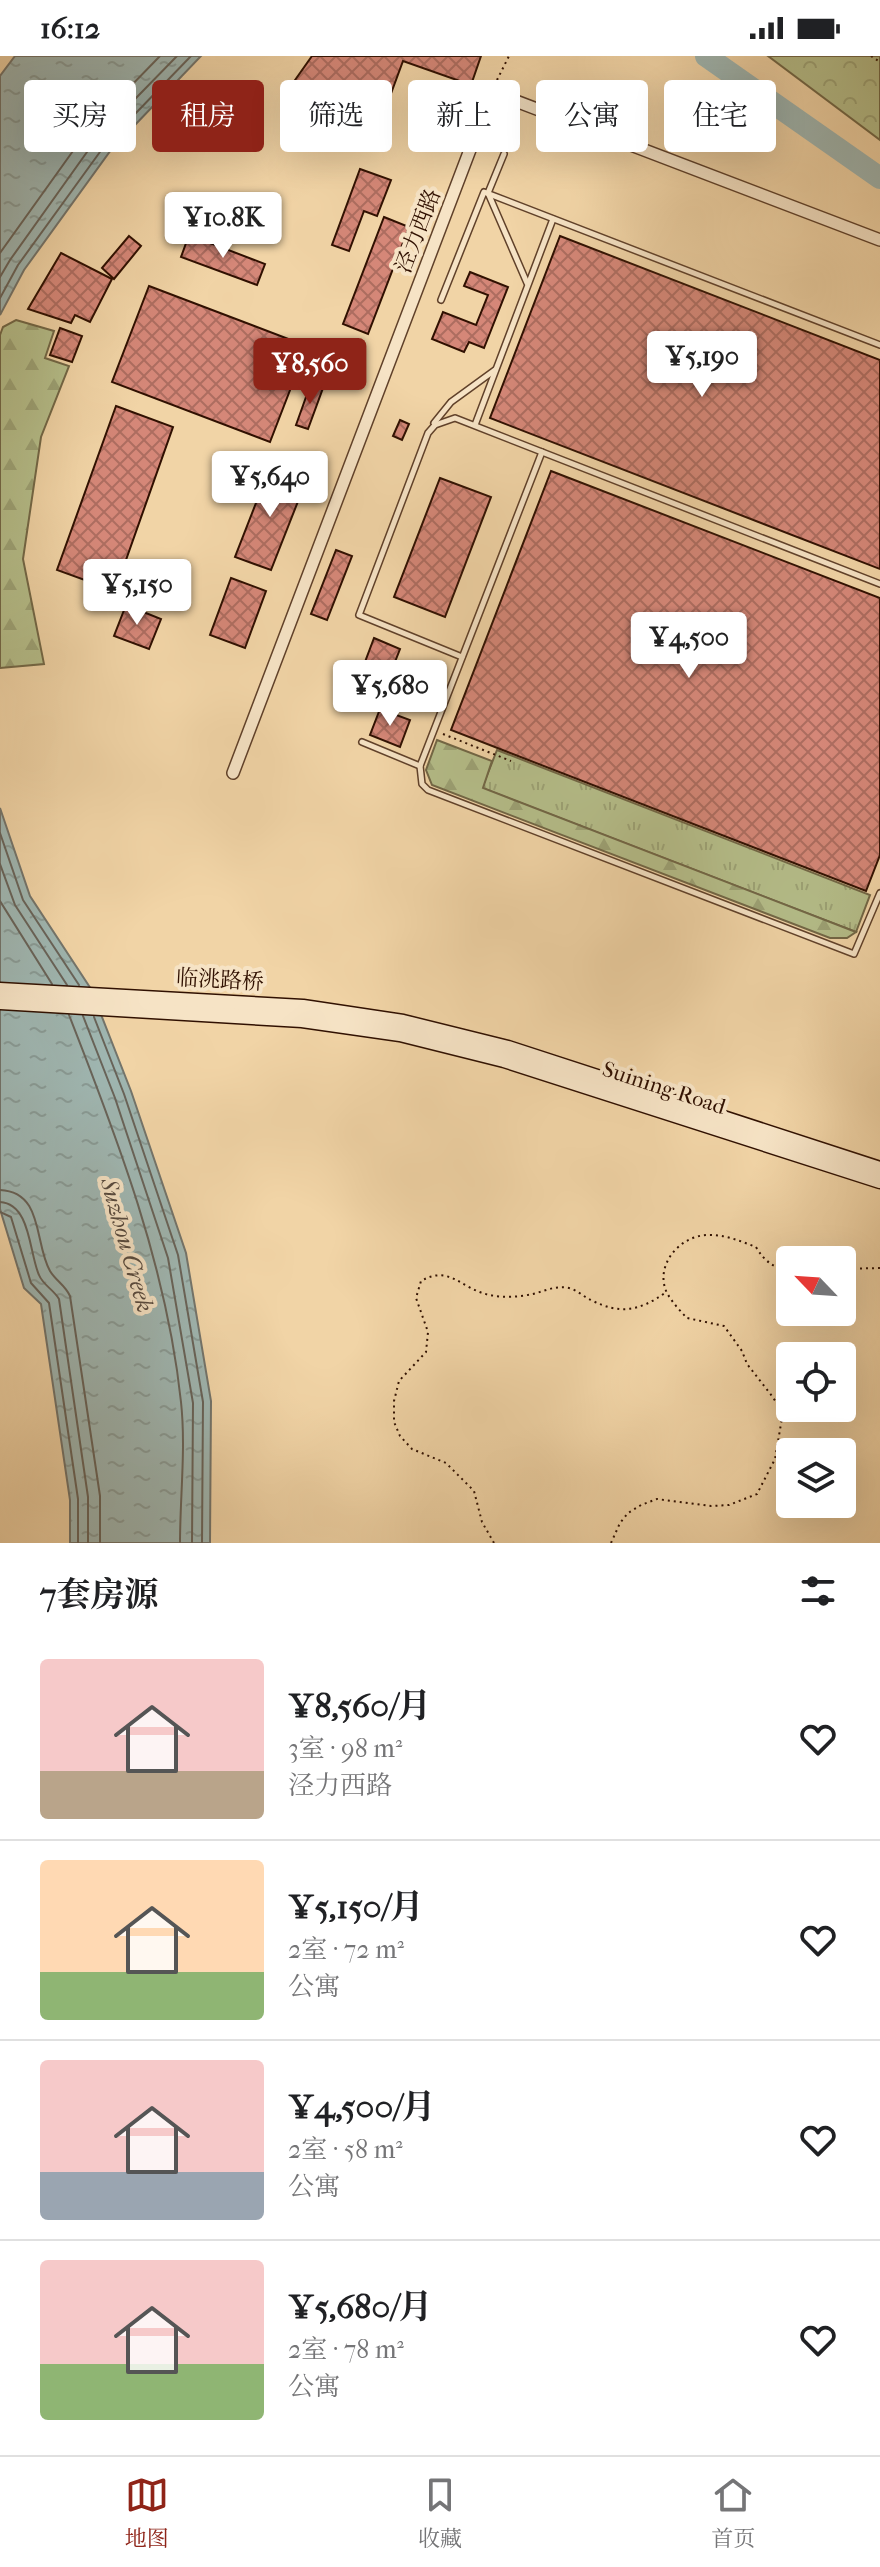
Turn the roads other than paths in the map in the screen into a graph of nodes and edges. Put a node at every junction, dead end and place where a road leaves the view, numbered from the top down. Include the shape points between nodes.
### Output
1 (504, 154) dead end
2 (488, 193) junction
3 (553, 219) junction
4 (880, 240) edge
5 (528, 284) junction
6 (441, 300) dead end
7 (880, 345) edge
8 (496, 369) junction
9 (475, 425) junction
10 (428, 433) junction
11 (542, 452) junction
12 (880, 584) edge
13 (463, 657) junction
14 (362, 742) dead end
15 (420, 766) junction
16 (233, 773) dead end
17 (880, 893) edge
18 (871, 915) junction
19 (880, 918) edge
20 (0, 990) edge
21 (0, 1002) edge
22 (434, 1035) junction
23 (880, 1169) edge
24 (880, 1181) edge

1 - 2 lane
2 - 3 lane
2 - 5 lane
2 - 6 lane via 484,192
3 - 5 lane
3 - 7 lane
4 - 16 street, 泾力西路 via 492,92
5 - 8 lane
8 - 9 lane
8 - 10 lane via 451,402
9 - 10 lane via 455,418
9 - 11 lane
10 - 13 lane via 359,615
11 - 12 lane
11 - 13 lane
13 - 15 lane
14 - 15 lane
15 - 18 lane via 428,790 854,954
17 - 18 lane
18 - 19 lane
20 - 22 main road, 临洮路桥 via 303,1007 369,1016
21 - 22 main road, 临洮路桥 via 302,1020
22 - 23 main road, Suining Road via 554,1063
22 - 24 main road, Suining Road

